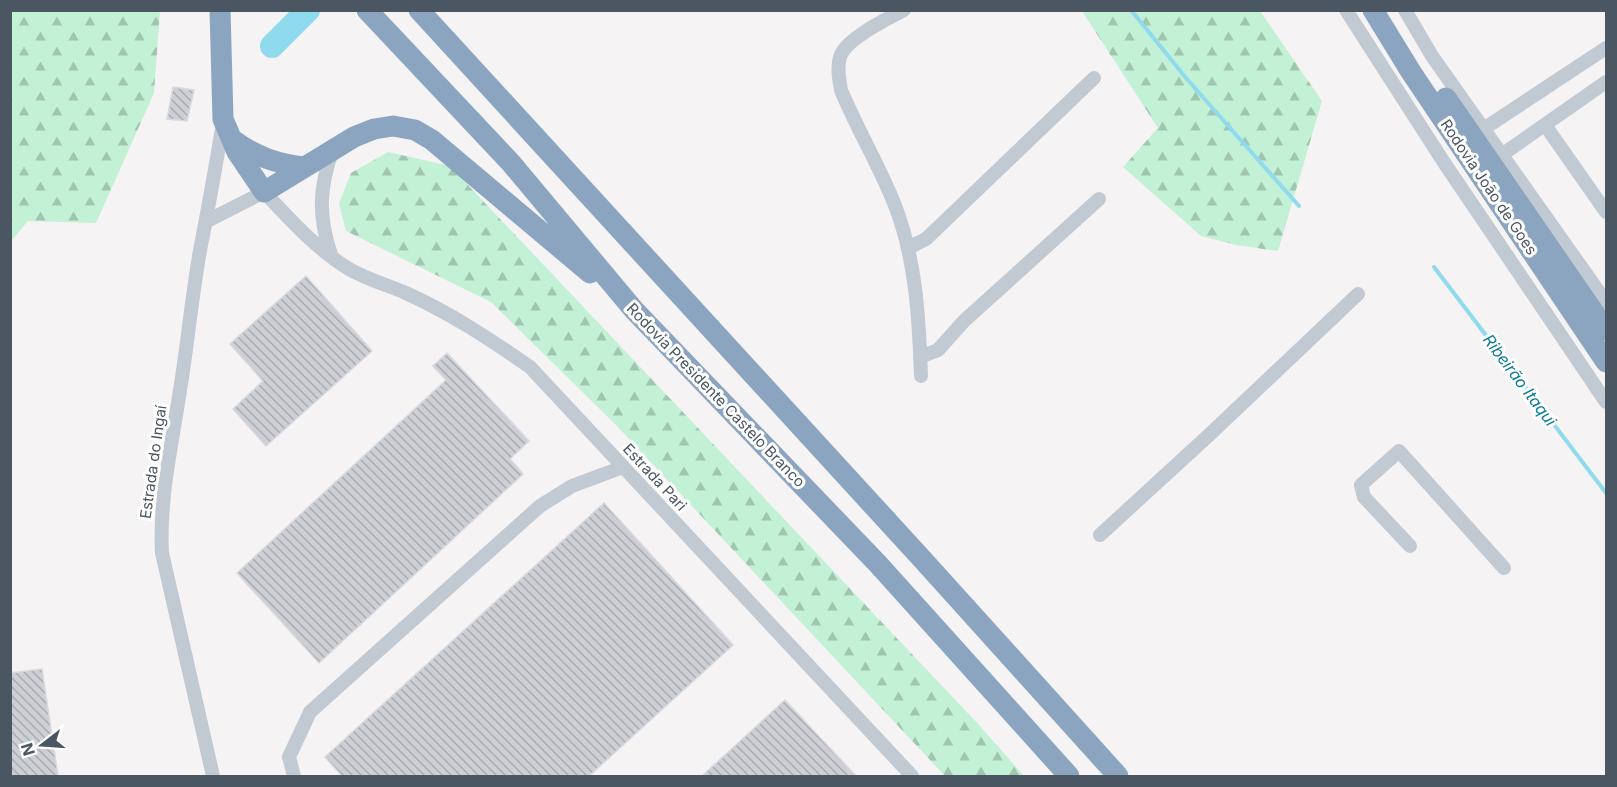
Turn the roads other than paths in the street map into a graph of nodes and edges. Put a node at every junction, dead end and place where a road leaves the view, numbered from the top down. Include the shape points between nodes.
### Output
1 (220, 10) edge
2 (367, 10) edge
3 (419, 10) edge
4 (904, 10) edge
5 (1346, 10) edge
6 (1373, 10) edge
7 (1390, 10) edge
8 (1405, 10) edge
9 (1606, 48) edge
10 (1094, 78) dead end
11 (1606, 82) edge
12 (1545, 125) junction
13 (1485, 128) junction
14 (227, 129) junction
15 (333, 149) junction
16 (1503, 154) junction
17 (305, 167) junction
18 (264, 192) junction
19 (1099, 199) dead end
20 (1606, 212) edge
21 (207, 221) junction
22 (908, 248) junction
23 (332, 257) junction
24 (1358, 294) dead end
25 (1606, 302) edge
26 (634, 310) junction
27 (1606, 330) edge
28 (920, 357) junction
29 (1606, 362) edge
30 (921, 376) dead end
31 (1606, 402) edge
32 (623, 467) junction
33 (1100, 535) dead end
34 (1410, 546) dead end
35 (1504, 568) dead end
36 (213, 777) edge
37 (294, 777) edge
38 (912, 777) edge
39 (1069, 777) edge
40 (1118, 777) edge

1 - 14 highway
2 - 26 highway, Rodovia Presidente Castelo Branco via 511,163
3 - 40 highway
4 - 22 street via 848,44 840,56 838,70 841,90 895,204
5 - 31 street
6 - 29 highway, Rodovia João de Goes
7 - 27 highway, Rodovia João de Goes via 1414,51
8 - 13 street via 1432,56
9 - 13 street
10 - 22 street via 926,239
11 - 12 street
12 - 16 street
12 - 20 street
13 - 16 street
14 - 17 highway via 249,152
14 - 18 highway
14 - 21 street, Estrada do Ingaí
15 - 17 highway
15 - 23 street via 321,190 321,212
15 - 26 highway via 374,129 393,126 415,130 432,140
16 - 25 street
17 - 18 highway
18 - 21 street
18 - 23 street, Estrada Pari
19 - 28 street via 964,321 938,350
21 - 36 street, Estrada do Ingaí via 163,492 161,527 162,553
22 - 28 street
23 - 32 street, Estrada Pari via 373,281 470,326 530,367
24 - 33 street
26 - 39 highway, Rodovia Presidente Castelo Branco via 878,564
28 - 30 street
32 - 37 street via 572,486 540,506 310,712 289,757
32 - 38 street, Estrada Pari
34 - 35 street via 1361,490 1361,485 1399,451

